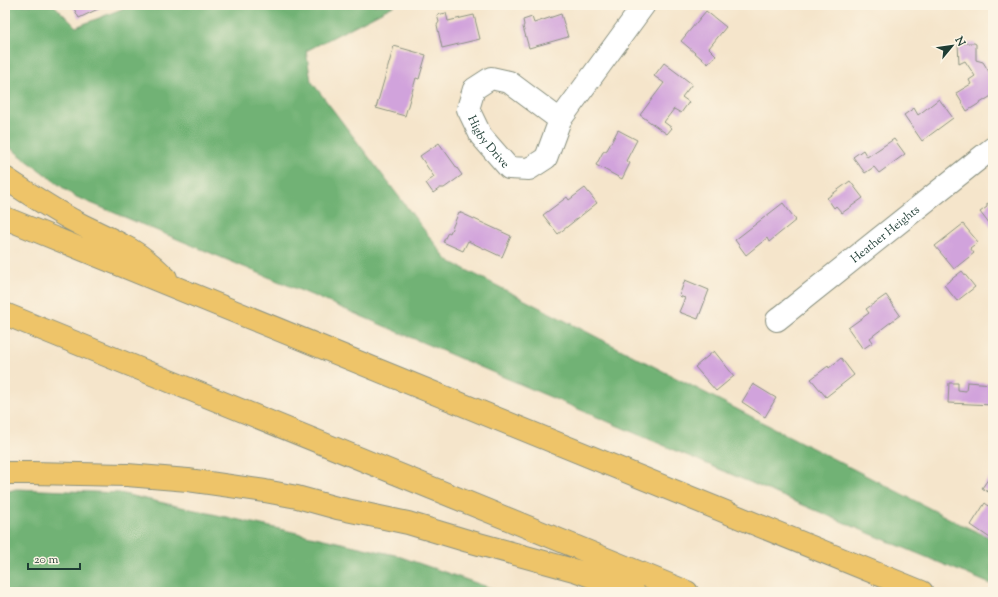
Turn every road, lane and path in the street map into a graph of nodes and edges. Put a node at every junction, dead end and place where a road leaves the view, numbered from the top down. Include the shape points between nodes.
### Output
1 (644, 5) edge
2 (560, 120) junction
3 (993, 148) edge
4 (5, 178) edge
5 (5, 218) edge
6 (175, 288) junction
7 (5, 314) edge
8 (777, 320) dead end
9 (5, 473) edge
10 (31, 473) junction
11 (5, 479) edge
12 (634, 592) edge
13 (687, 592) edge
14 (922, 592) edge

1 - 2 street, Higby Drive
2 - 2 street, Higby Drive via 509,82 491,78 474,90 468,109 480,136 509,168 529,169 546,158
3 - 8 street, Heather Heights
4 - 6 highway via 78,223 135,252 157,269
5 - 6 highway
6 - 14 highway
7 - 13 highway
9 - 10 highway
10 - 11 highway
10 - 12 highway via 127,475 188,480 297,497 408,523 577,571

